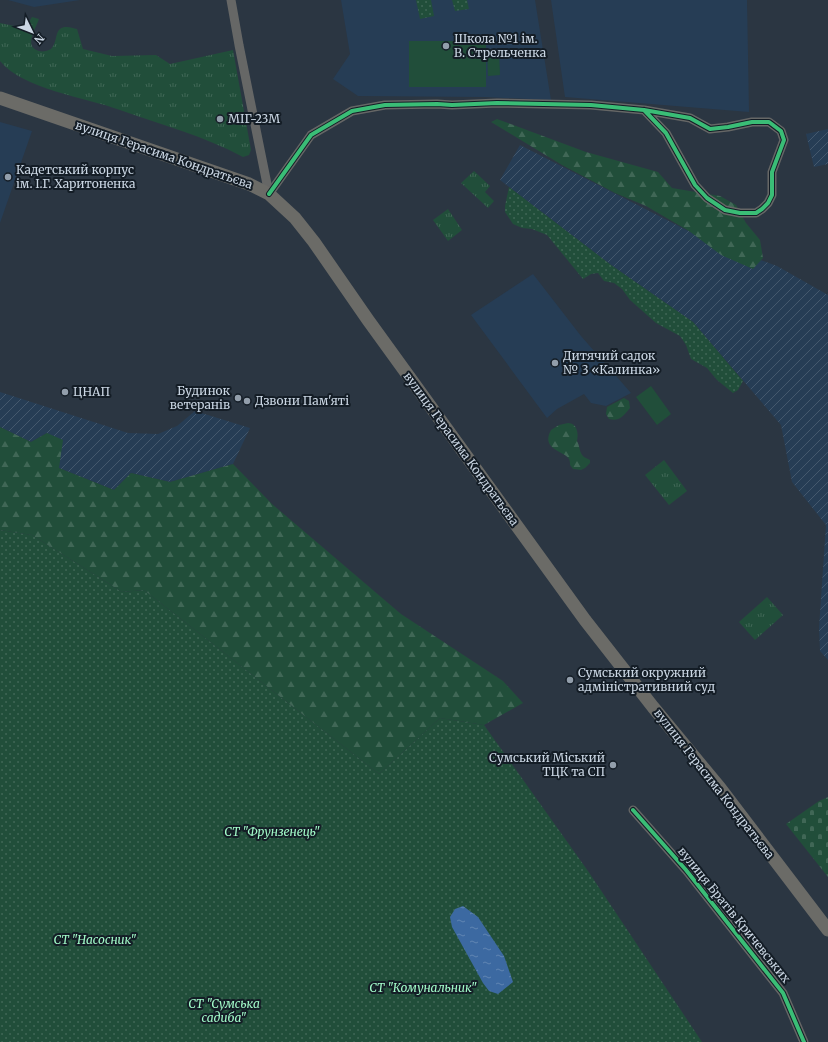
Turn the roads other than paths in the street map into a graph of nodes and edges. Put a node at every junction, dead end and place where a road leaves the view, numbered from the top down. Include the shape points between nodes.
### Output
1 (231, 0) edge
2 (0, 98) edge
3 (644, 110) junction
4 (269, 194) junction
5 (633, 810) dead end
6 (828, 930) edge
7 (804, 1042) edge

1 - 4 street
2 - 4 main road, вулиця Герасима Кондратьєва via 249,184
3 - 3 street via 666,133 695,185 707,198 725,210 740,213 756,213 768,203 772,195 772,172 784,140 776,127 769,122 760,121 710,129 690,118
3 - 4 street via 592,105 497,103 385,105 352,111 311,135
4 - 6 main road, вулиця Герасима Кондратьєва via 295,218 314,242 585,620 720,788
5 - 7 street, вулиця Братів Кричевських via 686,870 783,993

